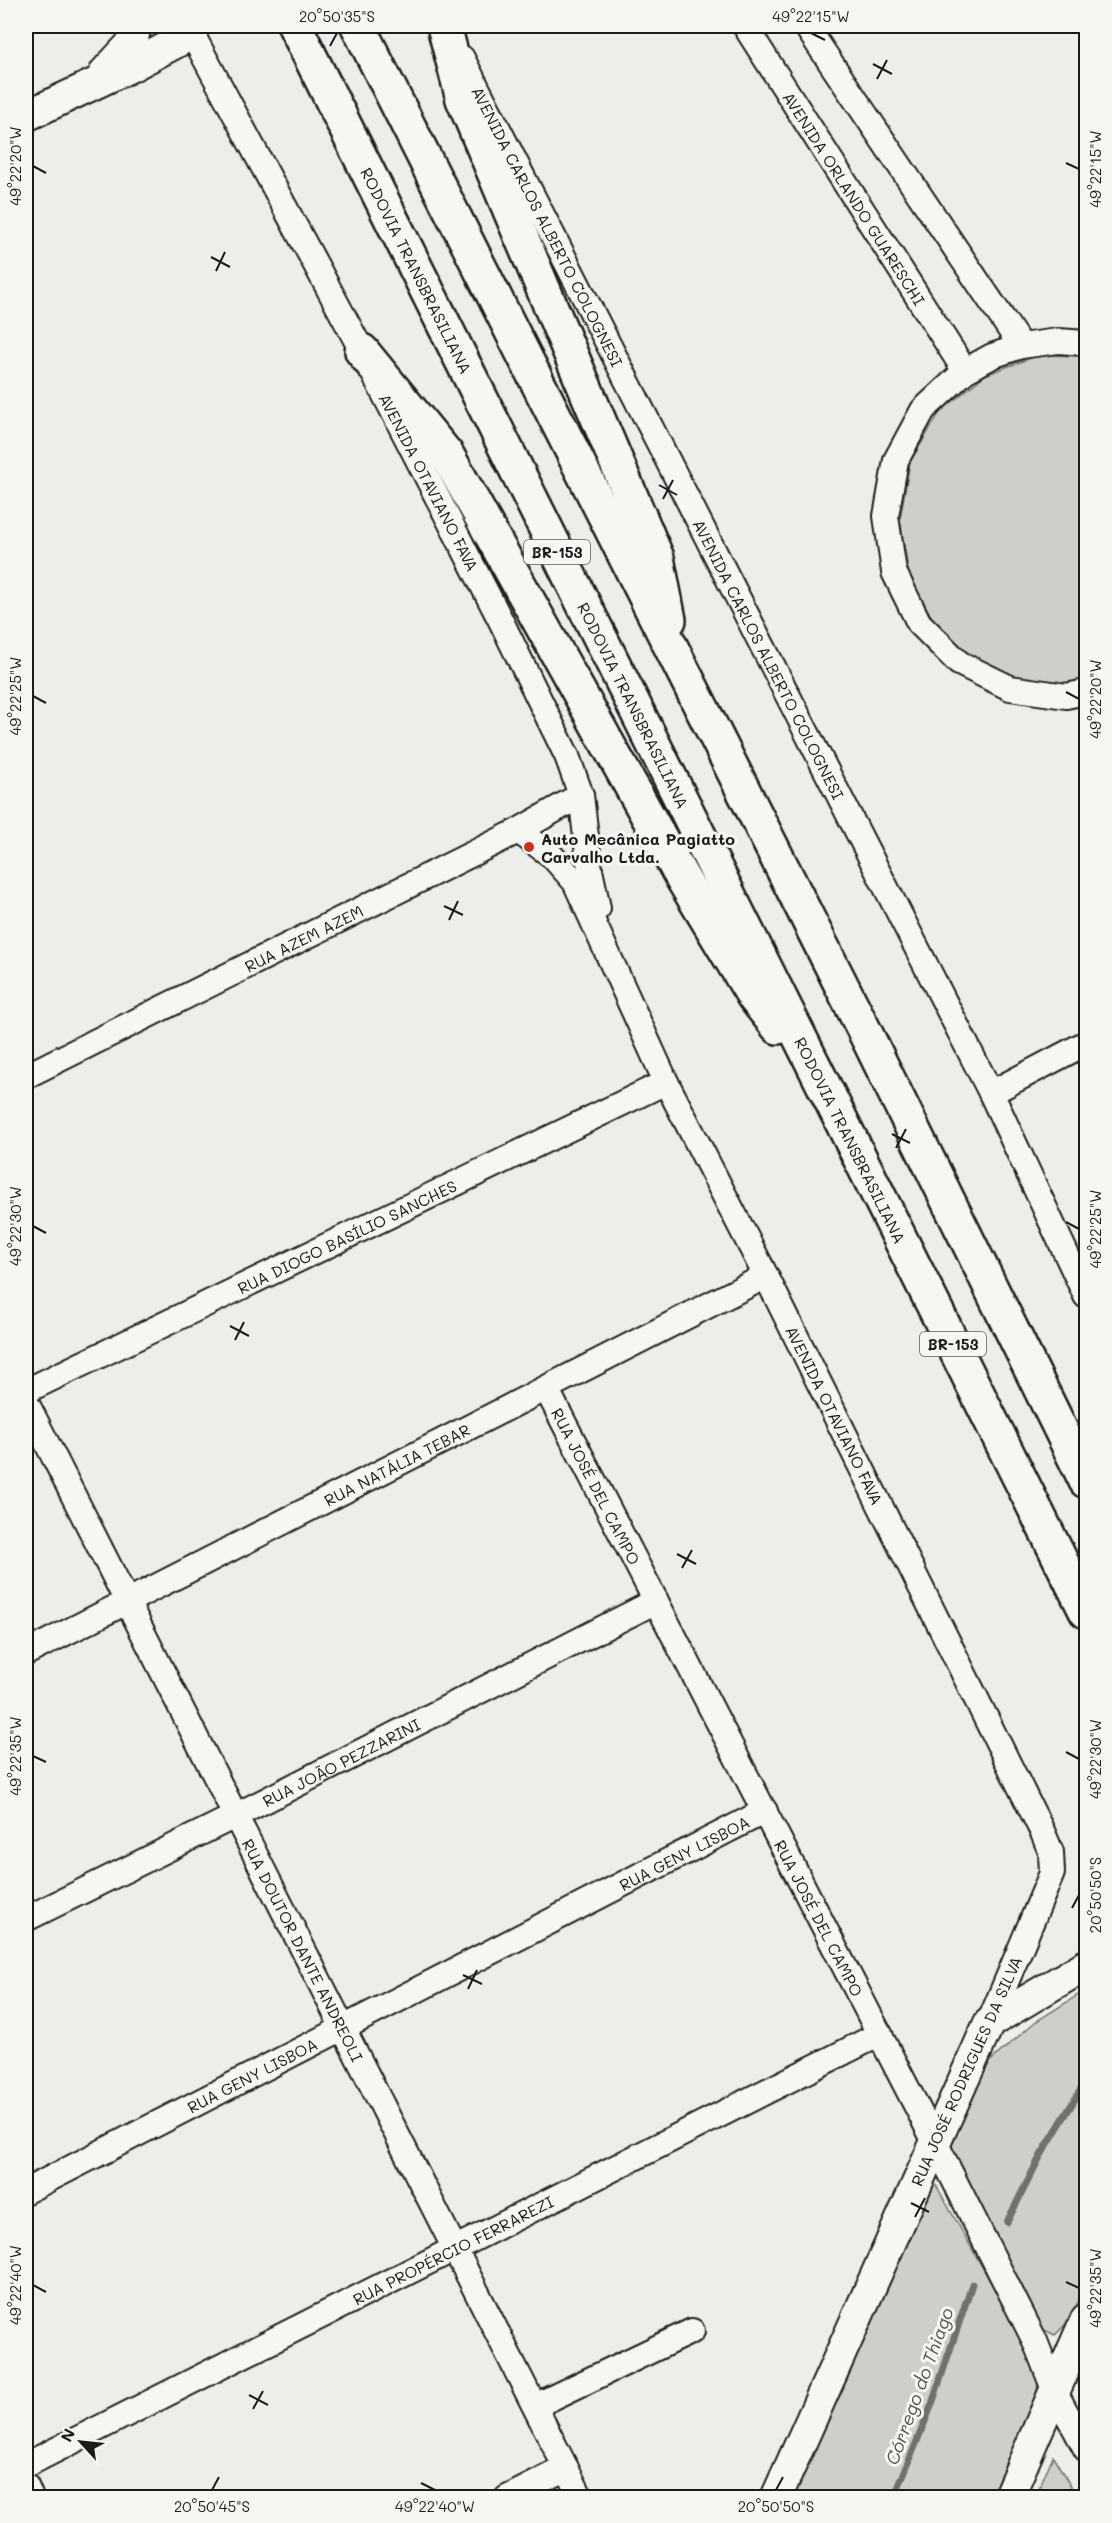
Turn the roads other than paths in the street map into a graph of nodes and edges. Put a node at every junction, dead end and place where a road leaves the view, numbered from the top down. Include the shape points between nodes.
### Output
1 (136, 26) edge
2 (159, 26) edge
3 (295, 26) edge
4 (358, 26) edge
5 (444, 26) edge
6 (745, 26) edge
7 (806, 26) edge
8 (189, 30) edge
9 (132, 66) junction
10 (92, 84) junction
11 (26, 116) edge
12 (1086, 343) edge
13 (1021, 346) junction
14 (362, 351) junction
15 (965, 371) junction
16 (677, 660) junction
17 (1086, 692) edge
18 (581, 795) junction
19 (518, 831) junction
20 (609, 960) junction
21 (1086, 1043) edge
22 (26, 1076) edge
23 (819, 1078) junction
24 (666, 1082) junction
25 (991, 1093) junction
26 (766, 1276) junction
27 (1086, 1296) edge
28 (547, 1390) junction
29 (26, 1391) edge
30 (26, 1402) edge
31 (1086, 1481) edge
32 (656, 1601) junction
33 (127, 1602) junction
34 (1086, 1611) edge
35 (26, 1653) edge
36 (765, 1811) junction
37 (235, 1816) junction
38 (1052, 1873) joint
39 (26, 1919) edge
40 (1086, 1965) edge
41 (988, 2023) junction
42 (343, 2028) junction
43 (880, 2034) junction
44 (935, 2142) junction
45 (26, 2191) edge
46 (455, 2249) junction
47 (1086, 2319) edge
48 (692, 2331) dead end
49 (1055, 2392) junction
50 (535, 2406) junction
51 (1086, 2449) edge
52 (26, 2465) edge
53 (567, 2468) junction
54 (26, 2486) edge
55 (31, 2498) edge
56 (507, 2498) edge
57 (581, 2498) edge
58 (776, 2498) edge
59 (1008, 2498) edge

1 - 10 main road via 132,43
2 - 9 main road via 149,48
3 - 23 highway, RODOVIA TRANSBRASILIANA / BR-153
4 - 16 highway, BR-153
5 - 16 highway via 463,99 657,558
5 - 25 street, AVENIDA CARLOS ALBERTO COLOGNESI
6 - 15 street, AVENIDA ORLANDO GUARESCHI
7 - 13 street
8 - 9 main road
8 - 14 street, AVENIDA OTAVIANO FAVA
9 - 10 main road
10 - 11 main road
12 - 13 street via 1058,341
13 - 15 street
14 - 18 street, AVENIDA OTAVIANO FAVA via 500,619 567,756
14 - 23 highway via 447,455 696,900 754,997
15 - 17 street via 923,410 896,459 886,516 894,572 919,622 959,663 1010,688 1066,696
16 - 31 highway, BR-153
18 - 19 street, RUA AZEM AZEM
18 - 20 street, AVENIDA OTAVIANO FAVA via 590,870
19 - 20 street, AVENIDA OTAVIANO FAVA via 551,855 575,882
19 - 22 street, RUA AZEM AZEM
20 - 24 street, AVENIDA OTAVIANO FAVA
21 - 25 street
23 - 34 highway, RODOVIA TRANSBRASILIANA / BR-153
24 - 26 street, AVENIDA OTAVIANO FAVA
24 - 29 street, RUA DIOGO BASÍLIO SANCHES
25 - 27 street, AVENIDA CARLOS ALBERTO COLOGNESI
26 - 28 street, RUA NATÁLIA TEBAR
26 - 38 street, AVENIDA OTAVIANO FAVA via 1043,1833 1051,1852
28 - 32 street, RUA JOSÉ DEL CAMPO
28 - 33 street, RUA NATÁLIA TEBAR
30 - 33 street, RUA DOUTOR DANTE ANDREOLI
32 - 36 street, RUA JOSÉ DEL CAMPO
32 - 37 street, RUA JOÃO PEZZARINI
33 - 35 street, RUA NATÁLIA TEBAR
33 - 37 street, RUA DOUTOR DANTE ANDREOLI
36 - 42 street, RUA GENY LISBOA
36 - 43 street, RUA JOSÉ DEL CAMPO
37 - 39 street, RUA JOÃO PEZZARINI
37 - 42 street, RUA DOUTOR DANTE ANDREOLI
38 - 41 street, RUA JOSÉ RODRIGUES DA SILVA
40 - 41 main road
41 - 44 main road, RUA JOSÉ RODRIGUES DA SILVA
42 - 45 street, RUA GENY LISBOA
42 - 46 street, RUA DOUTOR DANTE ANDREOLI
43 - 44 street, RUA JOSÉ DEL CAMPO
43 - 46 street, RUA PROPÉRCIO FERRAREZI
44 - 49 street, RUA JOSÉ DEL CAMPO via 1035,2341
44 - 58 main road, RUA JOSÉ RODRIGUES DA SILVA
46 - 50 street, RUA DOUTOR DANTE ANDREOLI
46 - 52 street, RUA PROPÉRCIO FERRAREZI
47 - 49 main road
48 - 50 street
49 - 51 street, RUA JOSÉ DEL CAMPO
49 - 59 main road
50 - 53 street, RUA DOUTOR DANTE ANDREOLI
53 - 56 street
53 - 57 street, RUA DOUTOR DANTE ANDREOLI
54 - 55 street

